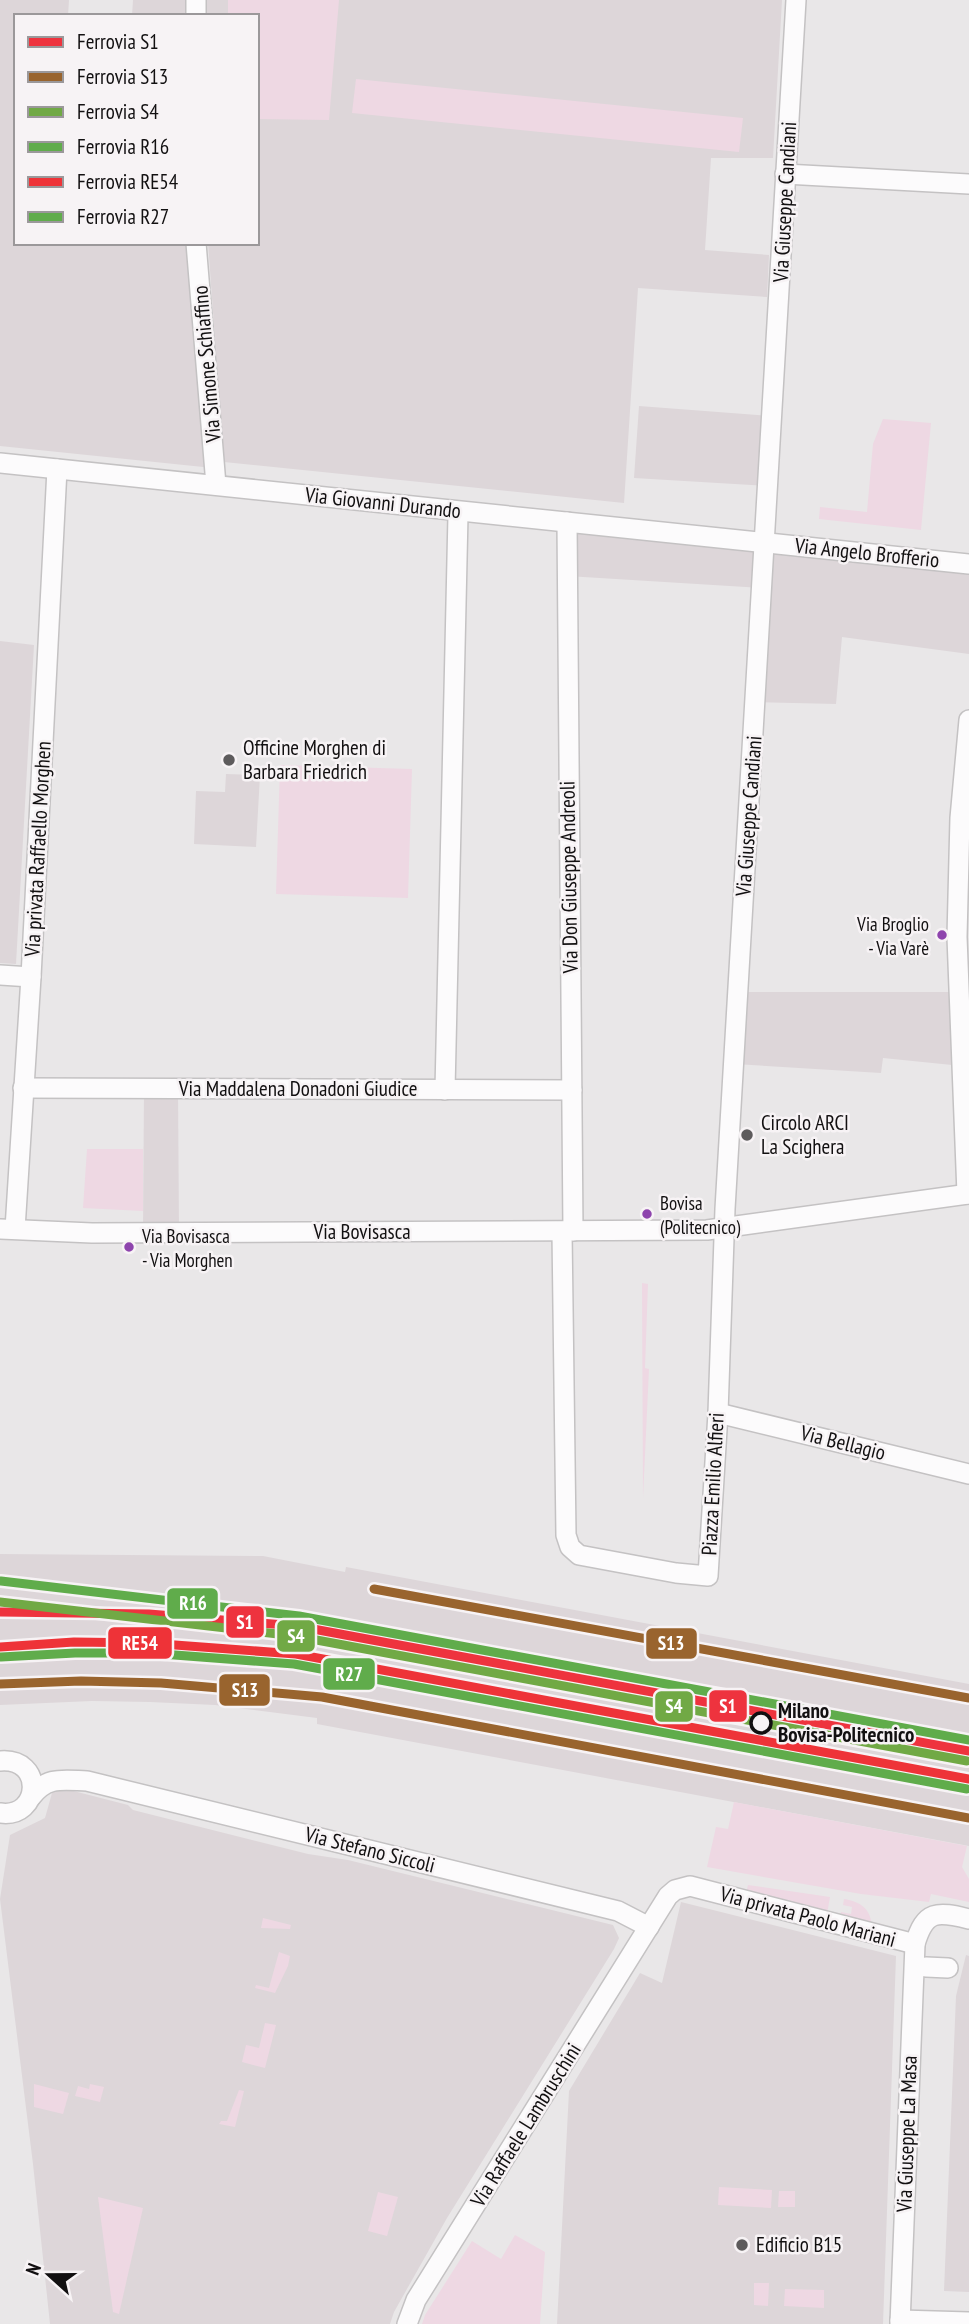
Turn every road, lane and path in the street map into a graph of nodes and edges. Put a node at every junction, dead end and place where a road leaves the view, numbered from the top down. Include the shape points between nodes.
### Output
1 (796, 0) edge
2 (785, 174) junction
3 (969, 184) edge
4 (197, 245) edge
5 (0, 463) edge
6 (57, 469) junction
7 (216, 485) junction
8 (458, 515) dead end
9 (567, 522) junction
10 (765, 542) junction
11 (969, 564) edge
12 (969, 720) edge
13 (0, 975) edge
14 (31, 977) junction
15 (23, 1088) junction
16 (445, 1090) junction
17 (572, 1090) junction
18 (968, 1194) edge
19 (724, 1228) junction
20 (8, 1229) edge
21 (567, 1232) junction
22 (718, 1413) junction
23 (969, 1474) edge
24 (0, 1761) edge
25 (24, 1766) junction
26 (87, 1781) junction
27 (31, 1797) junction
28 (0, 1813) edge
29 (969, 1919) edge
30 (649, 1927) junction
31 (915, 1944) junction
32 (926, 1967) dead end
33 (948, 1968) dead end
34 (900, 2322) edge
35 (969, 2322) edge
36 (407, 2324) edge

1 - 2 street, Via Giuseppe Candiani
2 - 3 street
2 - 10 street, Via Giuseppe Candiani via 780,404
4 - 7 street, Via Simone Schiaffino
5 - 6 street, Via Giovanni Durando
6 - 7 street, Via Giovanni Durando
6 - 14 street, Via privata Raffaello Morghen
7 - 9 street, Via Giovanni Durando
8 - 16 street
9 - 10 street, Via Giovanni Durando
9 - 17 street, Via Don Giuseppe Andreoli
10 - 11 street, Via Angelo Brofferio
10 - 19 street, Via Giuseppe Candiani
12 - 18 street via 960,818 957,937
13 - 14 street
14 - 15 street, Via privata Raffaello Morghen
15 - 16 street, Via Maddalena Donadoni Giudice
15 - 20 street, Via privata Raffaello Morghen
16 - 17 street, Via Maddalena Donadoni Giudice
17 - 21 street, Via Don Giuseppe Andreoli
18 - 19 street, Via Bovisasca
19 - 21 street, Via Bovisasca
19 - 22 street, Piazza Emilio Alfieri
20 - 21 street, Via Bovisasca via 92,1233
21 - 22 street, Piazza Emilio Alfieri via 566,1535 574,1552 708,1576
22 - 23 street, Via Bellagio
24 - 25 street, Via Stefano Siccoli
25 - 26 street, Via Stefano Siccoli via 70,1773
25 - 27 street via 32,1780
26 - 27 street, Via Stefano Siccoli via 55,1780 40,1786
26 - 30 street, Via Stefano Siccoli via 618,1911
27 - 28 street, Via Stefano Siccoli via 20,1810
29 - 31 street, Via privata Paolo Mariani via 933,1914
30 - 31 street, Via privata Paolo Mariani via 668,1896 690,1886
30 - 36 street, Via Raffaele Lambruschini via 416,2300
31 - 34 street, Via Giuseppe La Masa
32 - 33 street
34 - 35 street

